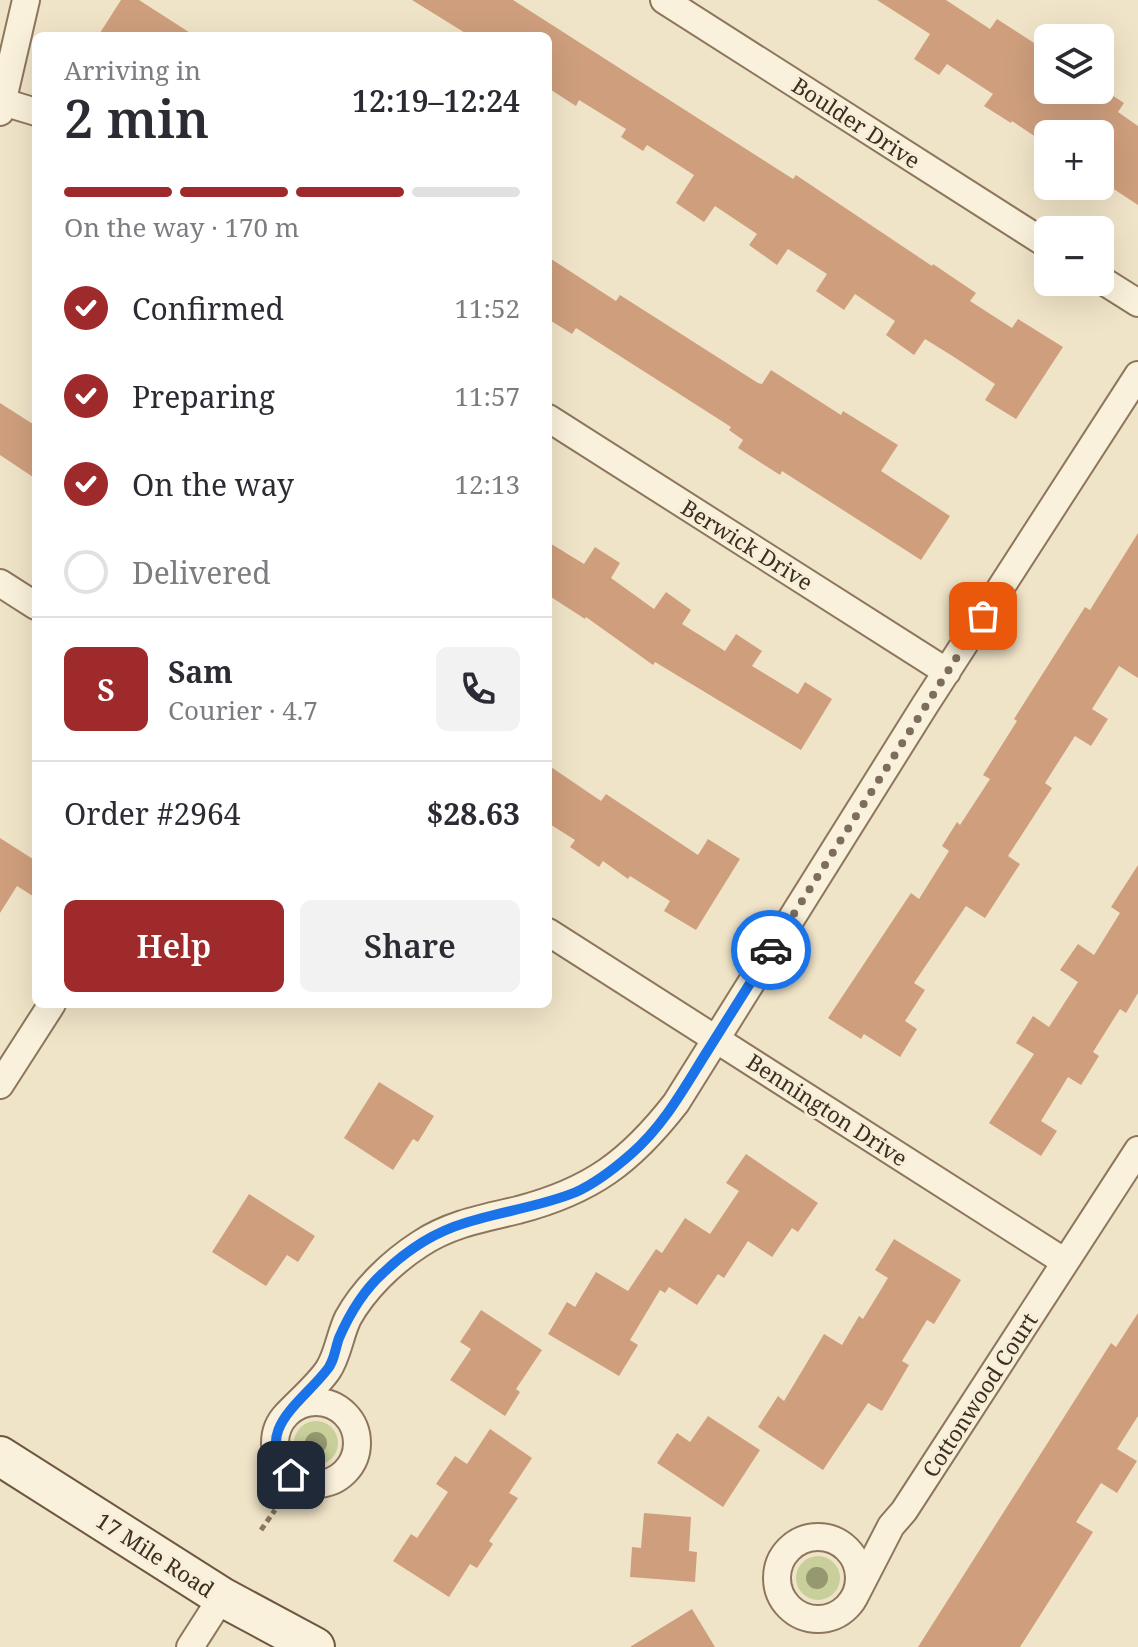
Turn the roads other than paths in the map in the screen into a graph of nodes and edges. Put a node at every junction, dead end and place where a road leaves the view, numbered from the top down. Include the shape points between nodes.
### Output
1 (26, 0) edge
2 (664, 0) edge
3 (2, 107) edge
4 (32, 111) edge
5 (1034, 236) edge
6 (1114, 288) edge
7 (1138, 303) edge
8 (1138, 375) edge
9 (552, 421) edge
10 (0, 583) edge
11 (32, 603) edge
12 (947, 672) junction
13 (552, 935) edge
14 (49, 1008) edge
15 (715, 1039) junction
16 (0, 1085) edge
17 (1138, 1150) edge
18 (1065, 1262) junction
19 (329, 1368) junction
20 (286, 1415) junction
21 (346, 1415) junction
22 (0, 1456) edge
23 (891, 1526) junction
24 (831, 1539) junction
25 (856, 1594) junction
26 (222, 1597) junction
27 (190, 1647) edge
28 (315, 1647) edge

1 - 3 street
2 - 5 street, Boulder Drive
3 - 4 street
6 - 7 street
8 - 12 street
9 - 12 street, Berwick Drive
10 - 11 street
12 - 15 street
13 - 15 street, Bennington Drive
14 - 16 street
15 - 18 street, Bennington Drive
15 - 19 street via 654,1132 607,1173 576,1191 440,1233 382,1274 349,1316
17 - 18 street, Cottonwood Court
18 - 23 street, Cottonwood Court
19 - 20 street
19 - 21 street
20 - 21 street via 323,1402
20 - 21 street via 275,1439 276,1453 291,1475 317,1484 342,1475 351,1465 357,1439
22 - 26 main road, 17 Mile Road
23 - 24 street, Cottonwood Court
23 - 25 street, Cottonwood Court
24 - 25 street via 857,1567
24 - 25 street, Cottonwood Court via 805,1539 783,1555 776,1581 780,1595 787,1606 811,1619 838,1614
26 - 27 street
26 - 28 main road, 17 Mile Road

